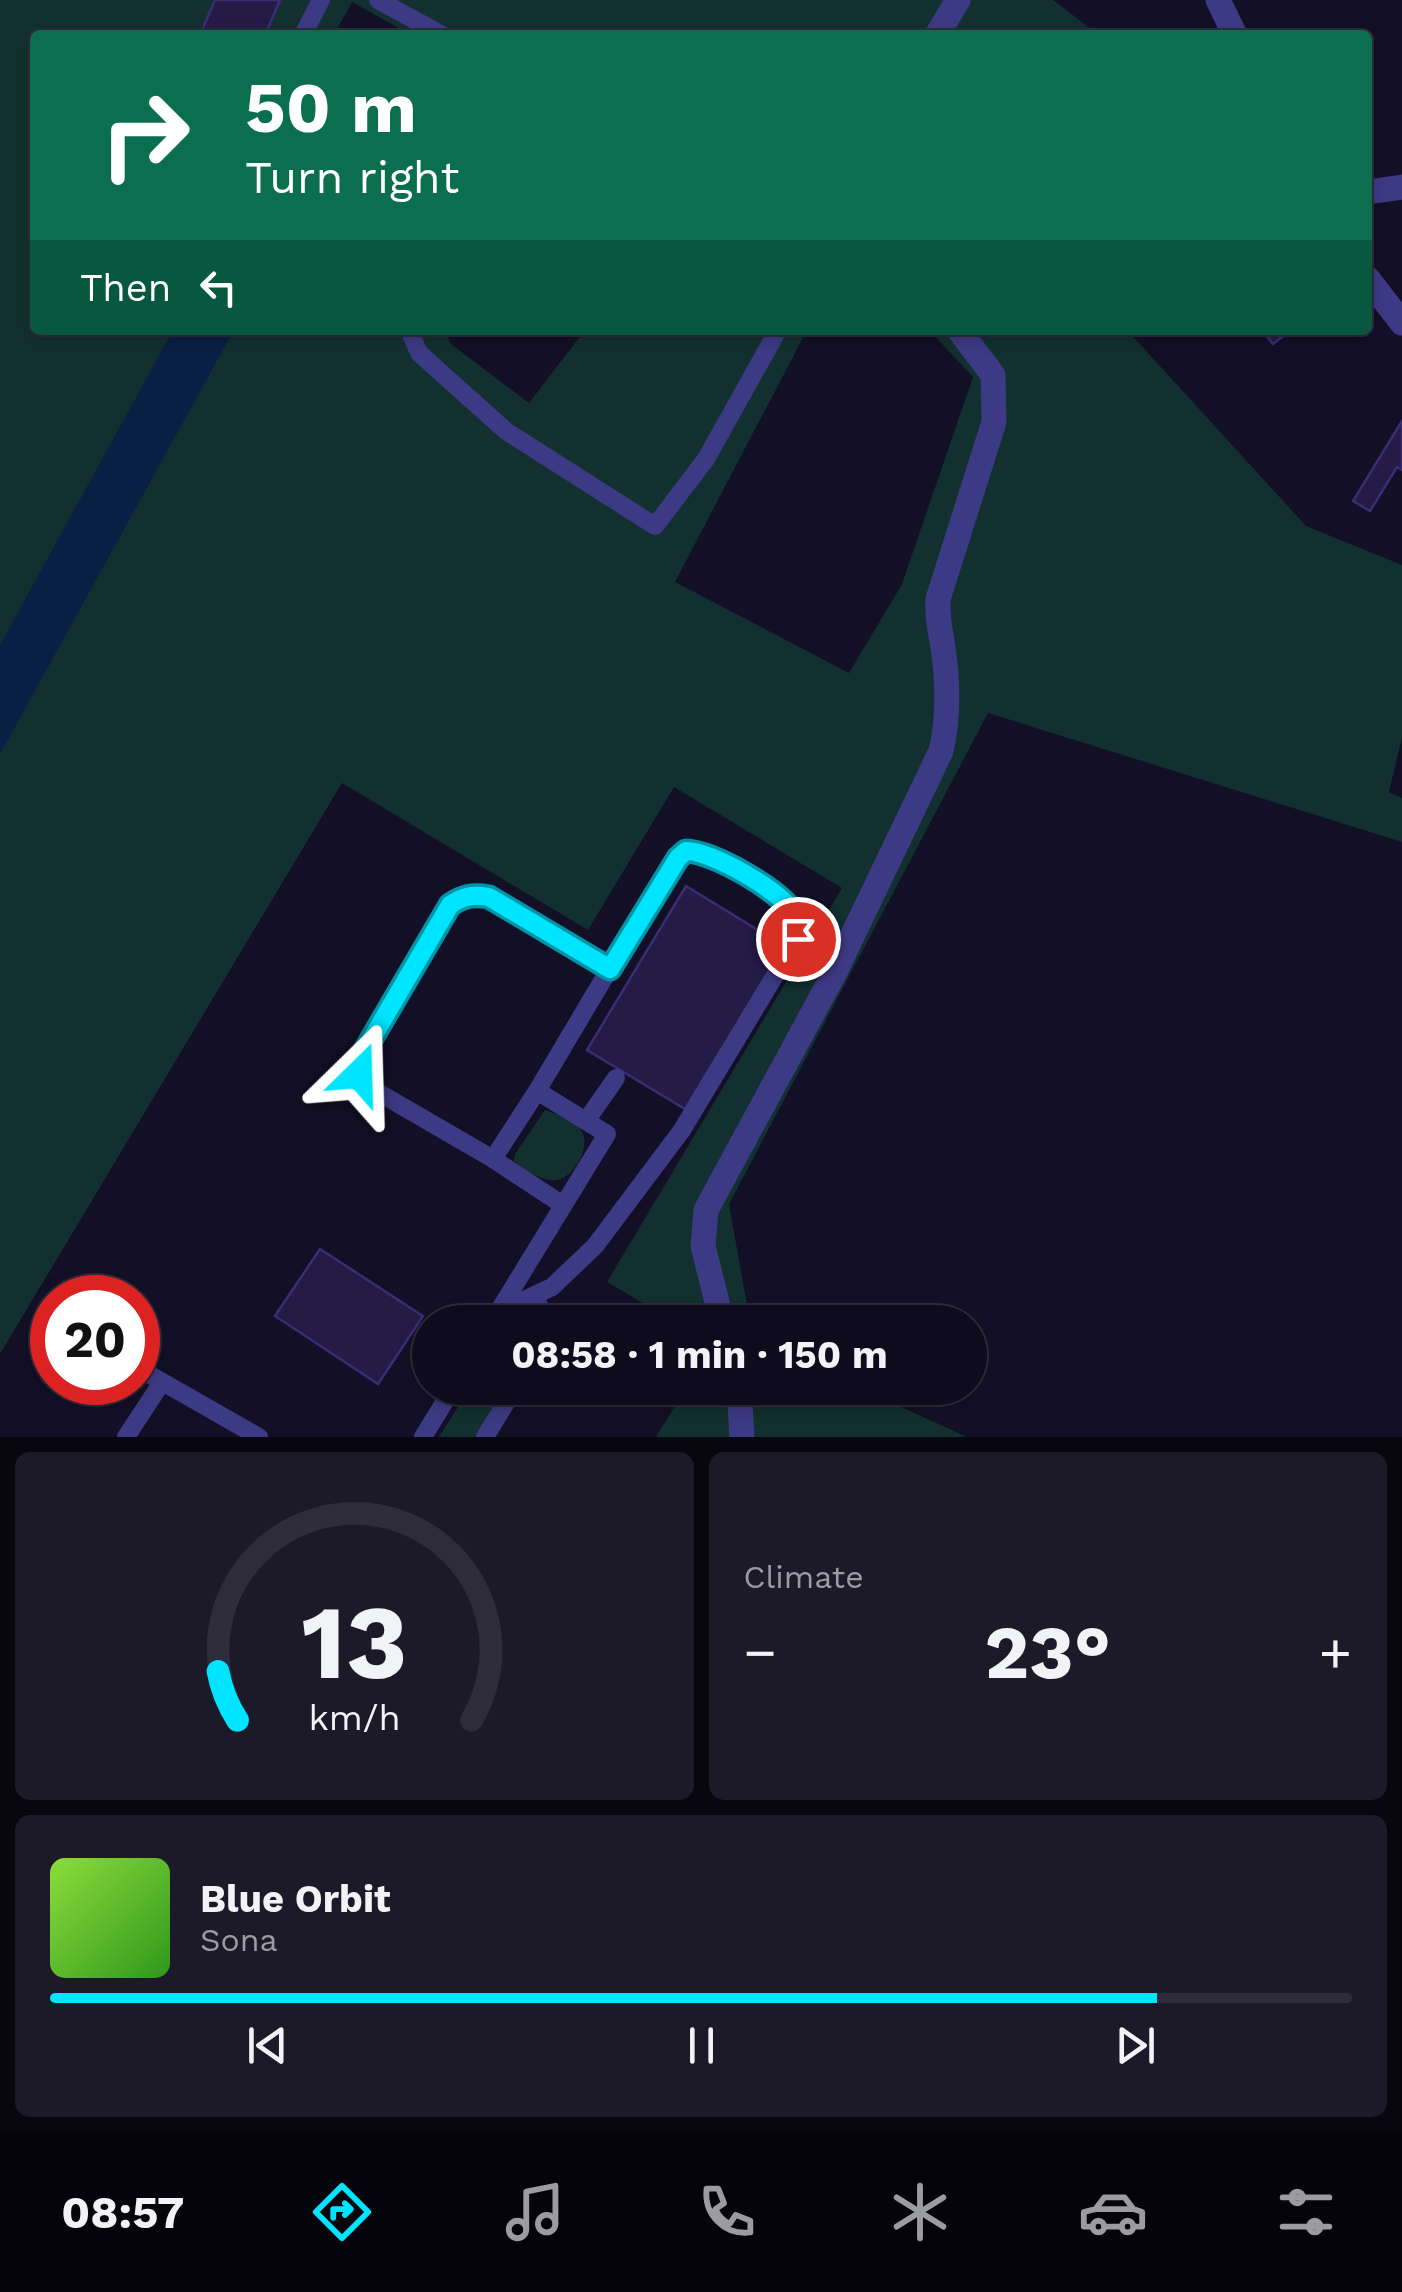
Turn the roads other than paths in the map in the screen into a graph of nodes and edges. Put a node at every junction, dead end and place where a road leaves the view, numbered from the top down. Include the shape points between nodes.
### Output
1 (320, 0) edge
2 (378, 0) edge
3 (958, 0) edge
4 (1218, 0) edge
5 (305, 30) edge
6 (433, 30) edge
7 (940, 30) edge
8 (1233, 30) edge
9 (1402, 186) edge
10 (1372, 191) edge
11 (1372, 284) edge
12 (1402, 323) edge
13 (411, 335) edge
14 (775, 335) edge
15 (962, 335) edge
16 (610, 969) junction
17 (616, 1078) dead end
18 (537, 1091) junction
19 (586, 1121) junction
20 (494, 1159) junction
21 (563, 1206) junction
22 (536, 1295) junction
23 (502, 1305) edge
24 (517, 1305) edge
25 (539, 1305) edge
26 (718, 1305) edge
27 (162, 1382) joint
28 (443, 1405) edge
29 (505, 1405) edge
30 (742, 1405) edge
31 (126, 1437) edge
32 (259, 1437) edge
33 (423, 1437) edge
34 (485, 1437) edge
35 (742, 1437) edge

1 - 5 lane
2 - 6 lane
3 - 7 street
4 - 8 street
9 - 10 street
11 - 12 street
13 - 14 lane via 419,352 506,431 654,526 706,459
15 - 26 street via 993,375 994,422 938,600 948,721 941,752 835,972 706,1210 703,1246
16 - 18 lane
16 - 20 lane via 489,897 461,897 450,905 358,1062 359,1074 369,1087
16 - 22 lane via 686,851 750,877 784,903 799,927 798,939 682,1130 595,1246
17 - 19 lane
18 - 19 lane
18 - 20 lane
19 - 21 lane via 607,1134
20 - 21 lane
21 - 23 lane
22 - 24 lane
22 - 25 lane
27 - 31 lane
27 - 32 lane
28 - 33 lane
29 - 34 lane
30 - 35 street

